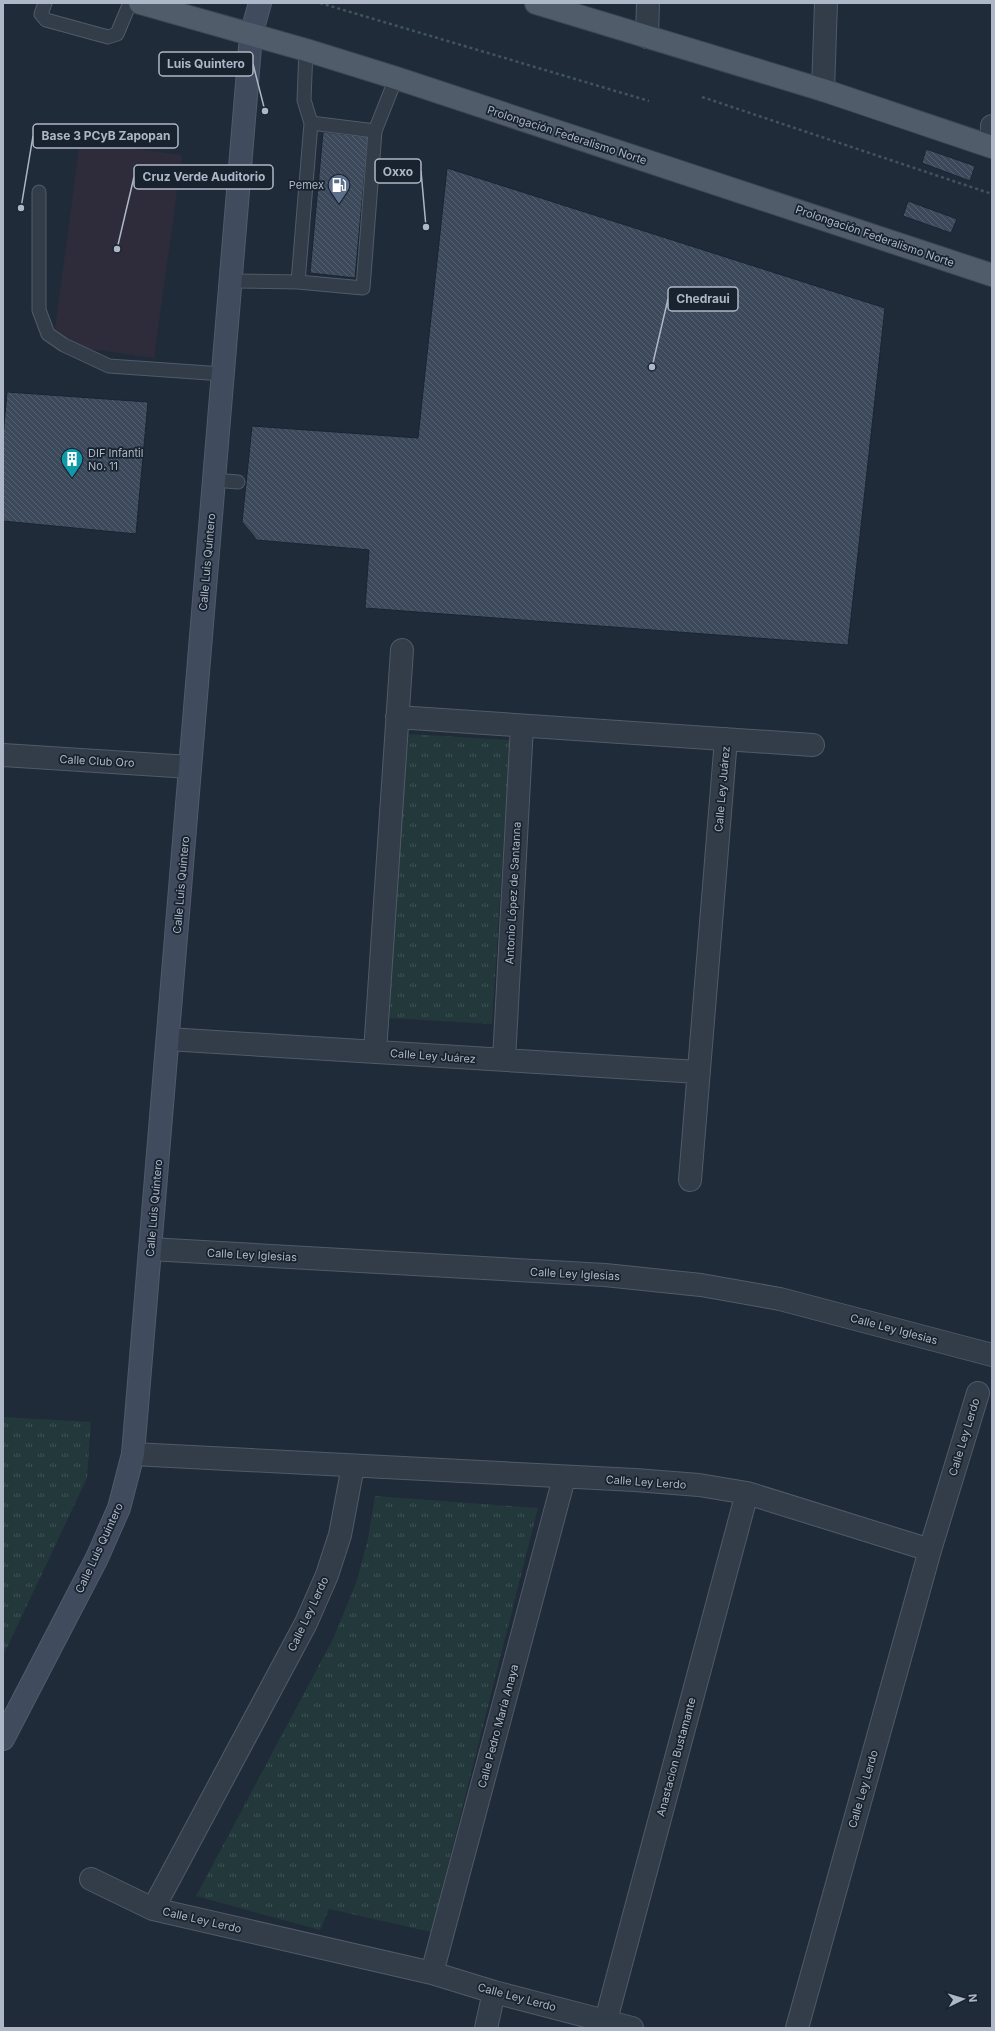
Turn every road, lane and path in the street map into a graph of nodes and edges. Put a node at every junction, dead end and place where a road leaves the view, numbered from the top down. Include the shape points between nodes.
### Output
1 (45, 3) edge
2 (130, 3) edge
3 (140, 3) edge
4 (260, 3) edge
5 (320, 3) edge
6 (536, 3) edge
7 (648, 3) edge
8 (826, 3) edge
9 (251, 35) junction
10 (647, 37) junction
11 (306, 50) junction
12 (396, 78) junction
13 (823, 90) junction
14 (702, 97) dead end
15 (649, 101) dead end
16 (311, 123) junction
17 (375, 132) junction
18 (992, 140) edge
19 (39, 192) dead end
20 (990, 193) edge
21 (992, 275) edge
22 (231, 281) junction
23 (298, 282) junction
24 (223, 374) junction
25 (214, 480) junction
26 (238, 482) dead end
27 (402, 650) dead end
28 (397, 717) junction
29 (522, 726) junction
30 (726, 739) junction
31 (813, 745) dead end
32 (3, 756) edge
33 (190, 767) junction
34 (168, 1040) junction
35 (375, 1052) junction
36 (504, 1060) junction
37 (698, 1072) junction
38 (690, 1180) dead end
39 (150, 1249) junction
40 (992, 1355) edge
41 (978, 1393) dead end
42 (133, 1454) junction
43 (353, 1466) junction
44 (564, 1478) junction
45 (746, 1493) junction
46 (930, 1550) junction
47 (3, 1739) edge
48 (92, 1879) dead end
49 (153, 1909) junction
50 (432, 1973) junction
51 (494, 1992) junction
52 (606, 2020) junction
53 (486, 2028) edge
54 (632, 2028) edge
55 (797, 2028) edge

1 - 2 lane via 41,14 46,20 108,37 117,34
3 - 9 main road, Prolongación Federalismo Norte
4 - 9 street, Calle Luis Quintero
5 - 15 path
6 - 10 main road
7 - 10 street
8 - 13 street
9 - 11 main road, Prolongación Federalismo Norte
9 - 22 street, Calle Luis Quintero
10 - 13 main road
11 - 12 main road, Prolongación Federalismo Norte
11 - 16 lane via 304,100
12 - 17 lane
12 - 21 main road, Prolongación Federalismo Norte
13 - 18 main road
14 - 20 path
16 - 17 lane
16 - 23 lane
17 - 23 lane via 363,288
19 - 24 lane via 39,310 48,334 64,345 109,366
22 - 23 lane
22 - 24 street, Calle Luis Quintero
24 - 25 street, Calle Luis Quintero
25 - 26 lane
25 - 33 street, Calle Luis Quintero
27 - 28 street
28 - 29 street, Calle Ley Juárez
28 - 35 street
29 - 30 street, Calle Ley Juárez
29 - 36 street, Antonio López de Santanna
30 - 31 street
30 - 37 street, Calle Ley Juárez
32 - 33 street, Calle Club Oro
33 - 34 street, Calle Luis Quintero
34 - 35 street, Calle Ley Juárez
34 - 39 street, Calle Luis Quintero
35 - 36 street, Calle Ley Juárez
36 - 37 street, Calle Ley Juárez
37 - 38 street, Calle Ley Juárez
39 - 40 street, Calle Ley Iglesias via 605,1275 701,1285 780,1299
39 - 42 street, Calle Luis Quintero
41 - 46 street, Calle Ley Lerdo
42 - 43 street, Calle Ley Lerdo
42 - 47 street, Calle Luis Quintero via 119,1508 100,1550
43 - 44 street, Calle Ley Lerdo
43 - 49 street, Calle Ley Lerdo via 340,1535 327,1575 306,1623
44 - 45 street, Calle Ley Lerdo via 685,1484
44 - 50 street, Calle Pedro María Anaya
45 - 46 street, Calle Ley Lerdo
45 - 52 street, Anastacion Bustamante
46 - 55 street, Calle Ley Lerdo
48 - 49 street
49 - 50 street, Calle Ley Lerdo
50 - 51 street, Calle Ley Lerdo
51 - 52 street, Calle Ley Lerdo
51 - 53 street
52 - 54 street, Calle Ley Lerdo

